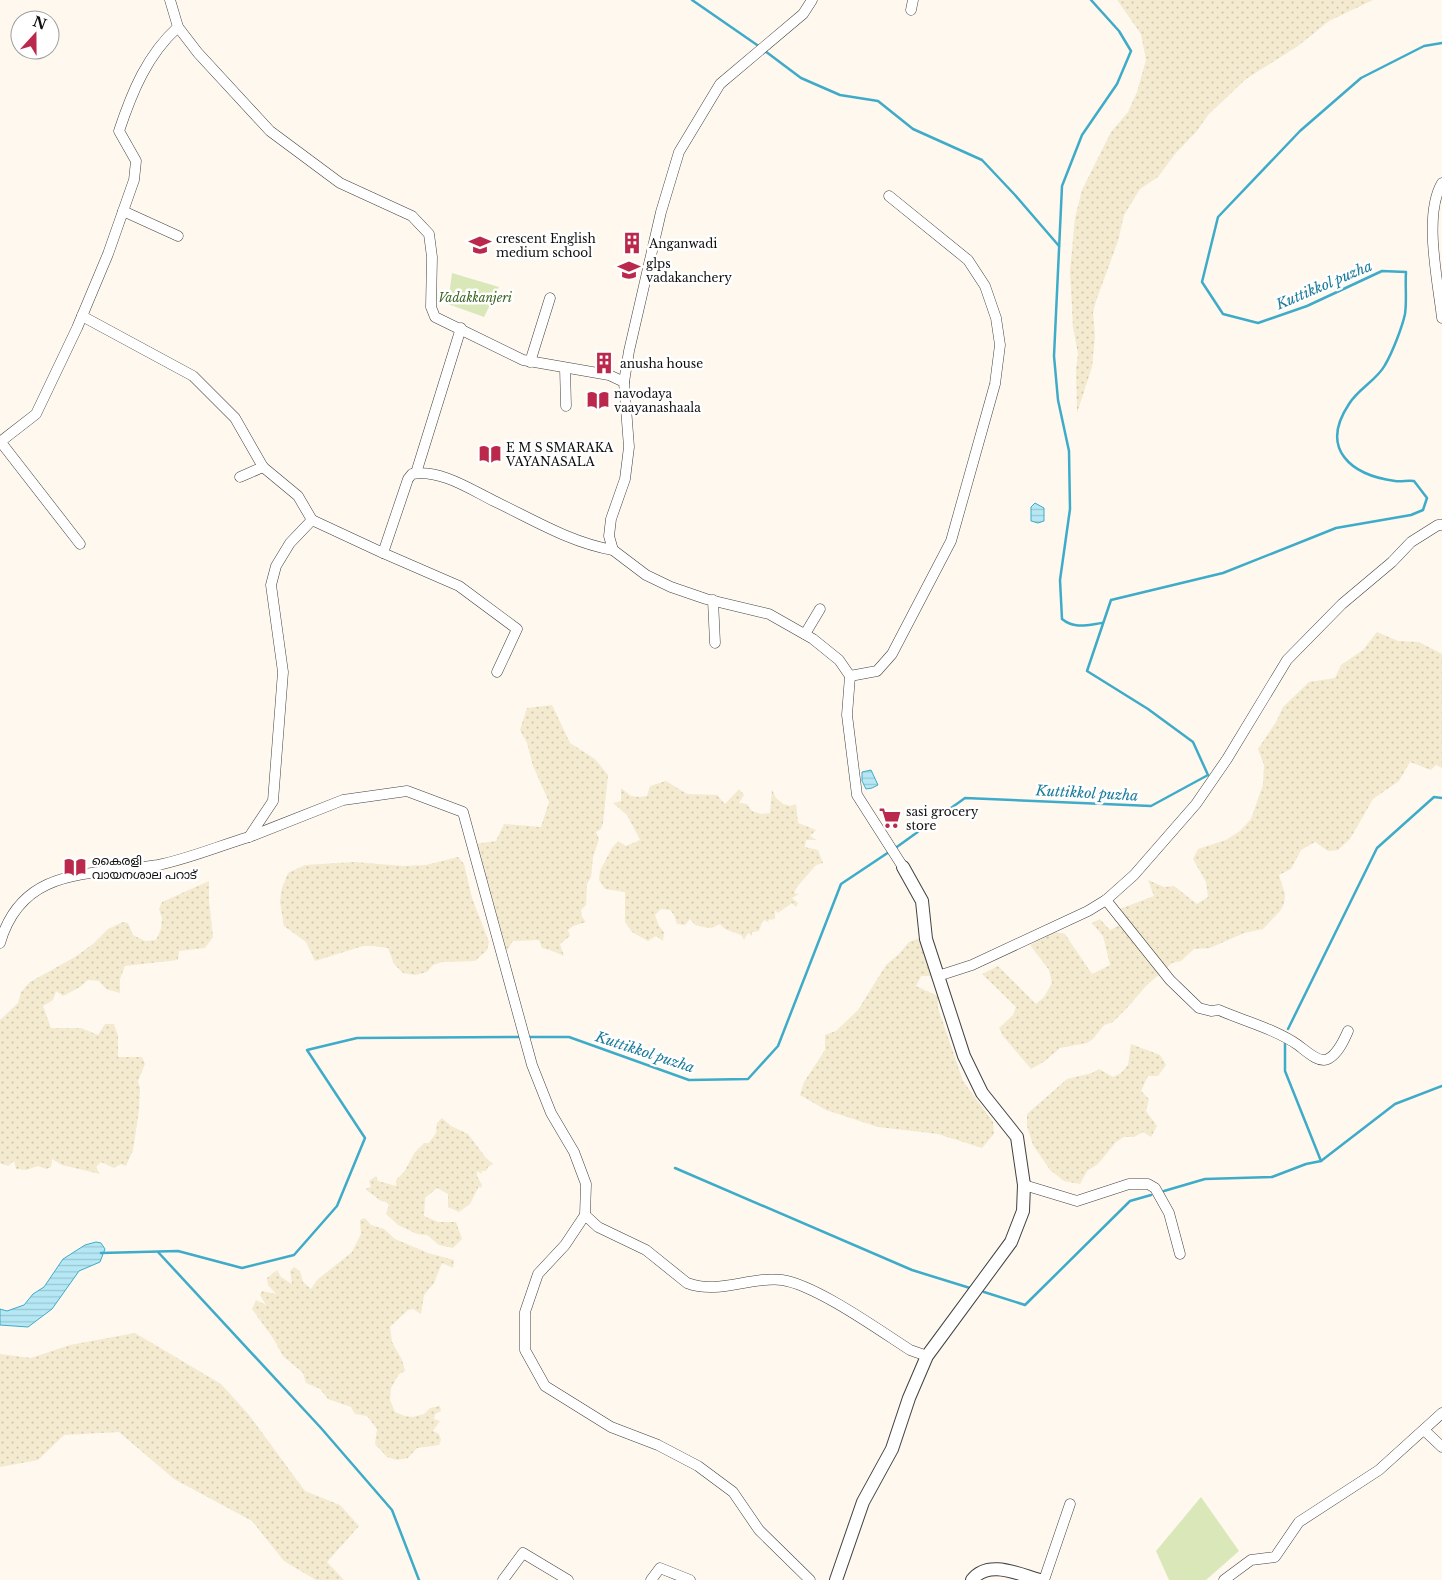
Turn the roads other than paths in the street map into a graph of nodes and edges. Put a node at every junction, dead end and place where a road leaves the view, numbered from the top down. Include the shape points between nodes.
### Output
1 (170, 0) edge
2 (812, 0) edge
3 (178, 28) junction
4 (1442, 183) edge
5 (889, 196) dead end
6 (124, 211) junction
7 (178, 236) dead end
8 (550, 298) dead end
9 (82, 316) junction
10 (1442, 318) edge
11 (461, 328) junction
12 (530, 362) junction
13 (565, 368) junction
14 (624, 382) junction
15 (566, 406) dead end
16 (0, 441) edge
17 (263, 467) junction
18 (416, 473) junction
19 (240, 477) dead end
20 (312, 520) junction
21 (1441, 523) edge
22 (80, 544) dead end
23 (613, 550) junction
24 (383, 553) junction
25 (713, 600) junction
26 (820, 609) dead end
27 (805, 634) junction
28 (714, 643) dead end
29 (497, 672) dead end
30 (850, 676) junction
31 (262, 820) junction
32 (282, 824) junction
33 (249, 837) junction
34 (903, 868) joint
35 (1106, 900) junction
36 (0, 943) edge
37 (938, 976) junction
38 (1348, 1031) dead end
39 (1024, 1185) junction
40 (585, 1215) junction
41 (1180, 1254) dead end
42 (926, 1356) junction
43 (1442, 1413) edge
44 (1424, 1430) junction
45 (1442, 1447) edge
46 (1070, 1504) dead end
47 (503, 1580) edge
48 (568, 1580) edge
49 (651, 1580) edge
50 (690, 1580) edge
51 (810, 1580) edge
52 (836, 1580) edge
53 (972, 1580) edge
54 (1040, 1580) edge
55 (1044, 1580) edge
56 (1224, 1580) edge

1 - 3 street
2 - 14 street via 803,14 720,84 679,152 660,212
3 - 6 street via 161,43 131,93 119,131 136,161
3 - 11 street via 270,131 340,184 412,216 429,234 434,317
4 - 10 street via 1433,211
5 - 30 street via 968,260 985,286 996,318 1000,345 995,384 951,541 892,654 877,671
6 - 7 street
6 - 9 street
8 - 12 street
9 - 16 street via 36,414
9 - 17 street via 193,376 235,418
11 - 12 street via 486,344
11 - 18 street
12 - 13 street
13 - 14 street via 609,375
13 - 15 street
14 - 23 street via 629,446 625,479 610,519 609,536
16 - 22 street
17 - 19 street
17 - 20 street via 298,496
18 - 23 street via 453,481 577,540
18 - 24 street via 408,479
20 - 24 street
20 - 31 street via 290,542 276,566 271,585 283,672 273,801
21 - 35 street via 1411,542 1342,604 1287,660 1228,760 1196,804 1134,874
23 - 25 street via 654,579
24 - 29 street via 459,586 517,629
25 - 27 street via 769,614
25 - 28 street
26 - 27 street
27 - 30 street via 839,660
30 - 34 street via 847,715 857,795
31 - 32 street
31 - 33 street
32 - 33 street
32 - 40 street via 343,800 407,791 463,812 532,1065 586,1184
33 - 36 street via 159,864 51,881 20,905 6,924
34 - 37 street via 922,901 926,940
35 - 37 street via 1088,912 972,965
35 - 38 street via 1170,980 1199,1008 1211,1012 1219,1010 1272,1032 1322,1060 1334,1054
37 - 39 street via 964,1056 979,1085 1017,1137
39 - 41 street via 1077,1201 1129,1184 1148,1184 1155,1188 1169,1213
39 - 42 street via 1023,1212 1011,1242
40 - 42 street via 598,1227 646,1250 687,1283 716,1286 783,1280 813,1291 910,1350
40 - 51 street via 565,1245 538,1274 525,1312 525,1350 545,1386 611,1428 658,1444 698,1466 733,1492 759,1530
42 - 52 street via 892,1449 863,1502
43 - 44 street
44 - 45 street
44 - 56 street via 1379,1470 1299,1522 1275,1557 1251,1560
46 - 55 street
47 - 48 street via 523,1553
49 - 50 street via 660,1568
53 - 54 street via 985,1569

